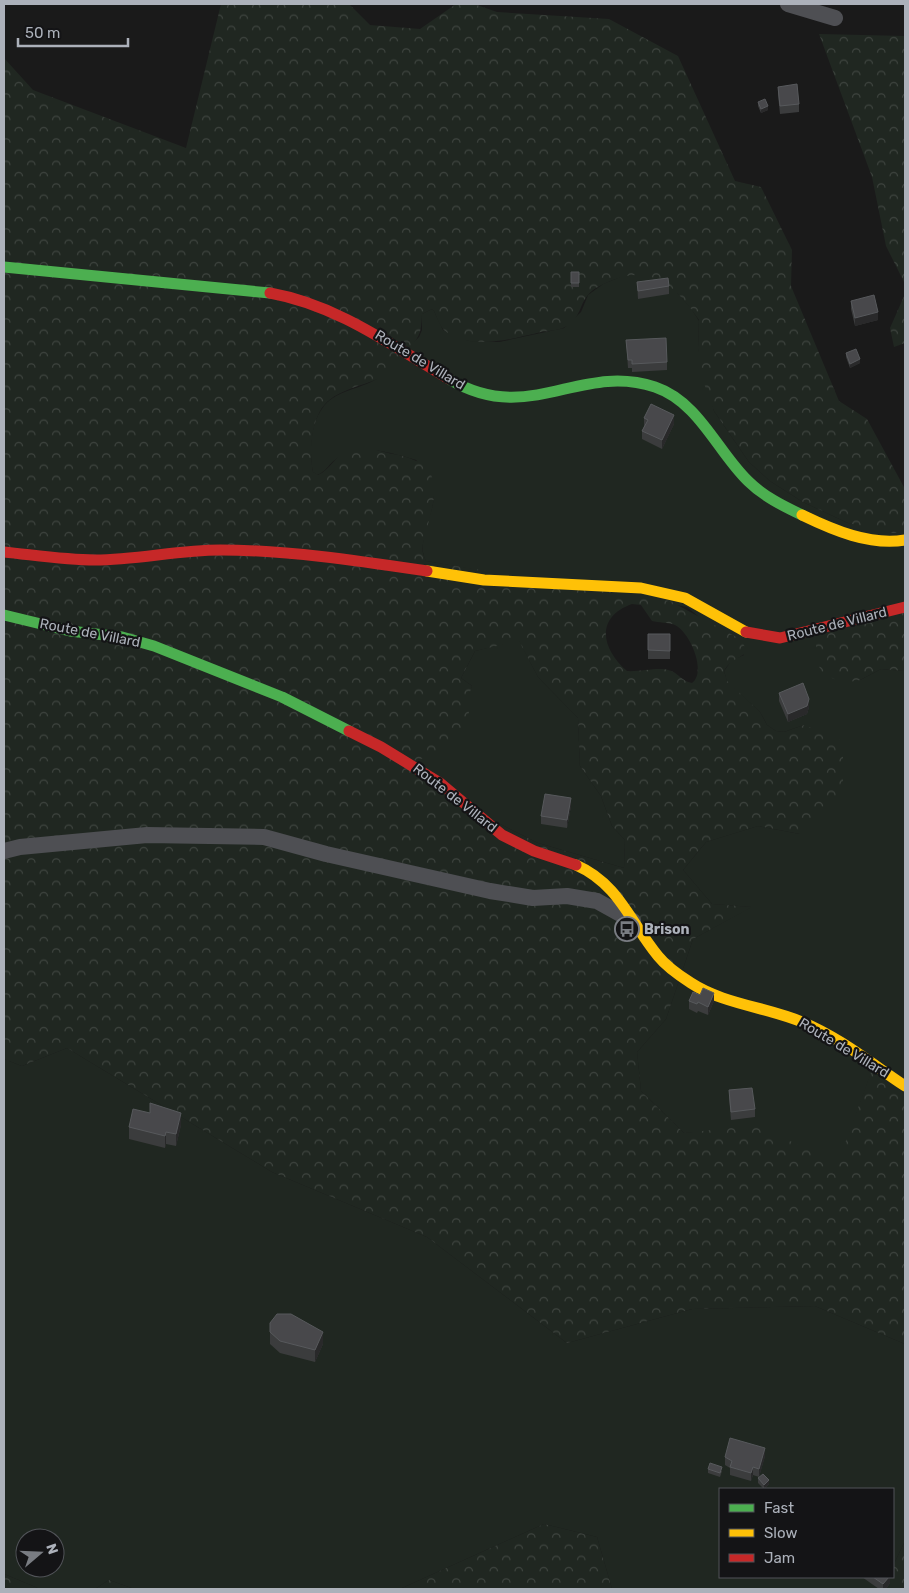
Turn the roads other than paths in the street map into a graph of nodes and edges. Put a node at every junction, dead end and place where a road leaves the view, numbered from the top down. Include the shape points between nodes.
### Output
1 (788, 4) edge
2 (834, 18) dead end
3 (4, 267) edge
4 (905, 540) edge
5 (4, 552) edge
6 (905, 607) edge
7 (4, 615) edge
8 (4, 851) edge
9 (635, 922) junction
10 (905, 1086) edge

1 - 2 street
3 - 4 street, Route de Villard via 192,288 270,293 324,309 372,331 447,379 493,397 521,398 609,380 648,385 672,397 698,418 747,480 772,499 861,537 877,541
5 - 6 street, Route de Villard via 94,560 186,550 223,550 355,560 484,580 641,588 685,598 743,632 774,638 802,635
7 - 9 street, Route de Villard via 154,646 310,710 422,771 491,828 508,838 596,875 617,895
8 - 9 street, Route de Villard via 20,846 147,835 264,837 490,891 532,898 567,896 597,901
9 - 10 street, Route de Villard via 659,957 691,983 714,994 805,1024 835,1039

